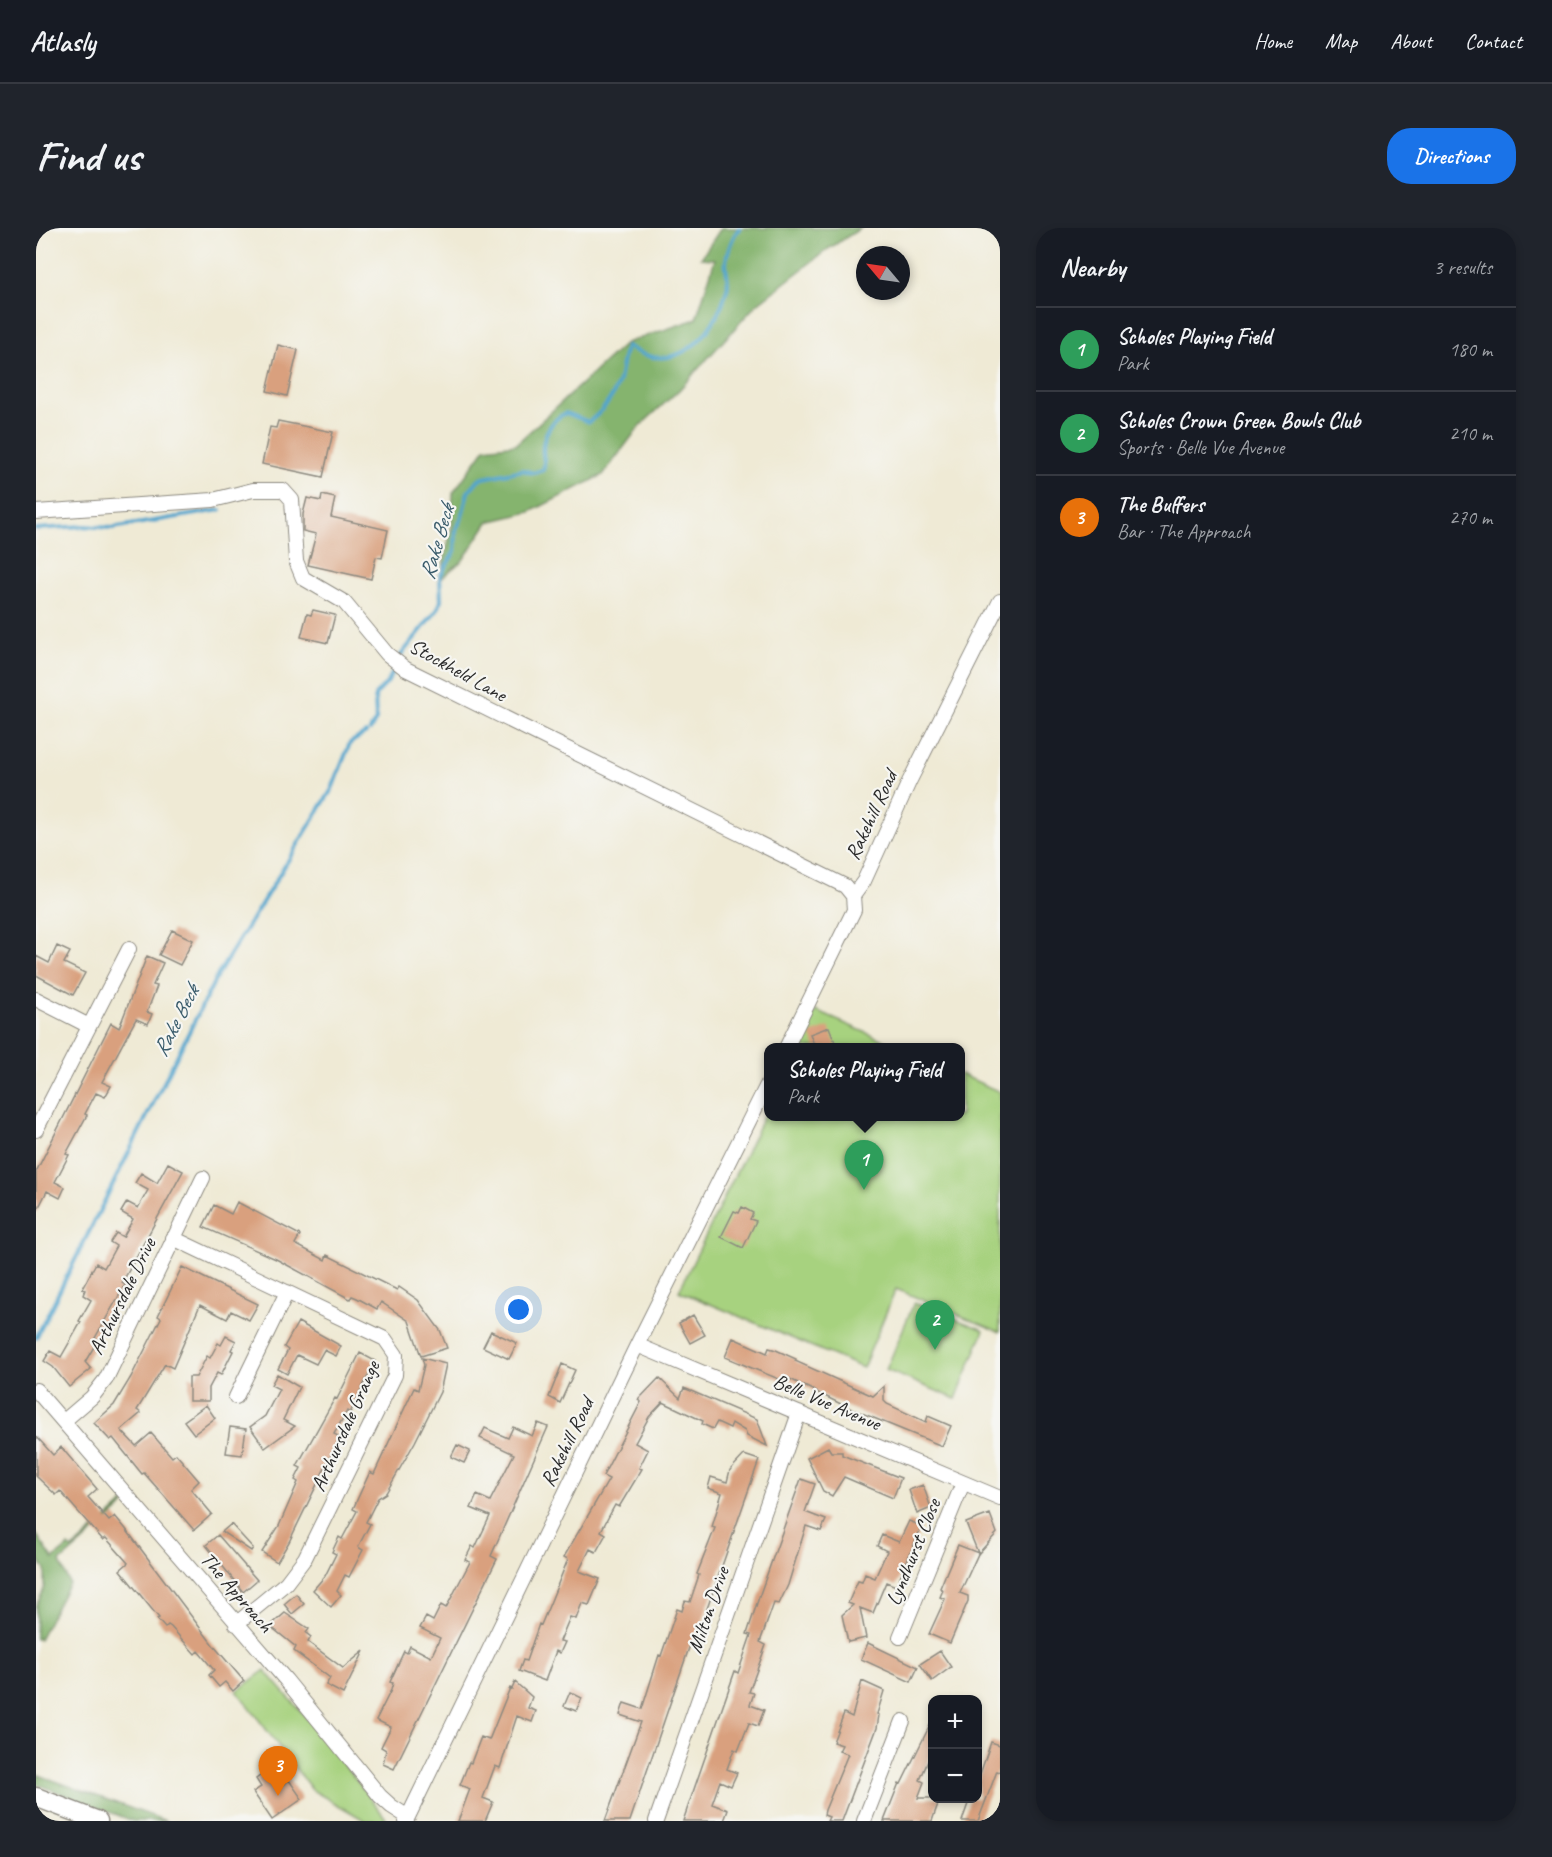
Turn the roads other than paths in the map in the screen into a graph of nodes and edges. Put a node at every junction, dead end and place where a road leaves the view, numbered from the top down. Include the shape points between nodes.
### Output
1 (36, 512) edge
2 (1000, 601) edge
3 (854, 896) junction
4 (129, 949) dead end
5 (36, 999) edge
6 (89, 1026) junction
7 (788, 1043) edge
8 (764, 1091) edge
9 (36, 1130) edge
10 (203, 1178) dead end
11 (172, 1239) junction
12 (288, 1292) junction
13 (637, 1344) junction
14 (36, 1390) edge
15 (237, 1397) dead end
16 (799, 1413) junction
17 (64, 1420) junction
18 (963, 1483) junction
19 (1000, 1498) edge
20 (236, 1624) junction
21 (900, 1637) dead end
22 (903, 1720) dead end
23 (36, 1797) edge
24 (407, 1819) edge
25 (98, 1821) edge
26 (656, 1821) edge
27 (864, 1821) edge

1 - 3 street, Stockheld Lane via 213,500 254,490 283,490 292,500 296,561 303,578 344,602 369,635 406,669 845,886
2 - 3 street, Rakehill Road
3 - 7 street, Rakehill Road via 854,910
4 - 6 street
5 - 6 street
6 - 9 street
8 - 13 street, Rakehill Road
10 - 11 street, Arthursdale Drive
11 - 12 street, Arthursdale Grange
11 - 17 street, Arthursdale Drive via 106,1378 92,1397
12 - 15 street
12 - 20 street, Arthursdale Grange via 385,1339 396,1355 397,1365 305,1558 286,1583
13 - 16 street, Belle Vue Avenue
13 - 24 street, Rakehill Road
14 - 17 street, The Approach
16 - 18 street, Belle Vue Avenue
16 - 26 street, Milton Drive
17 - 20 street, The Approach
18 - 19 street, Belle Vue Avenue
18 - 21 street, Lyndhurst Close
20 - 24 street, The Approach via 385,1801
22 - 27 street
23 - 25 street

